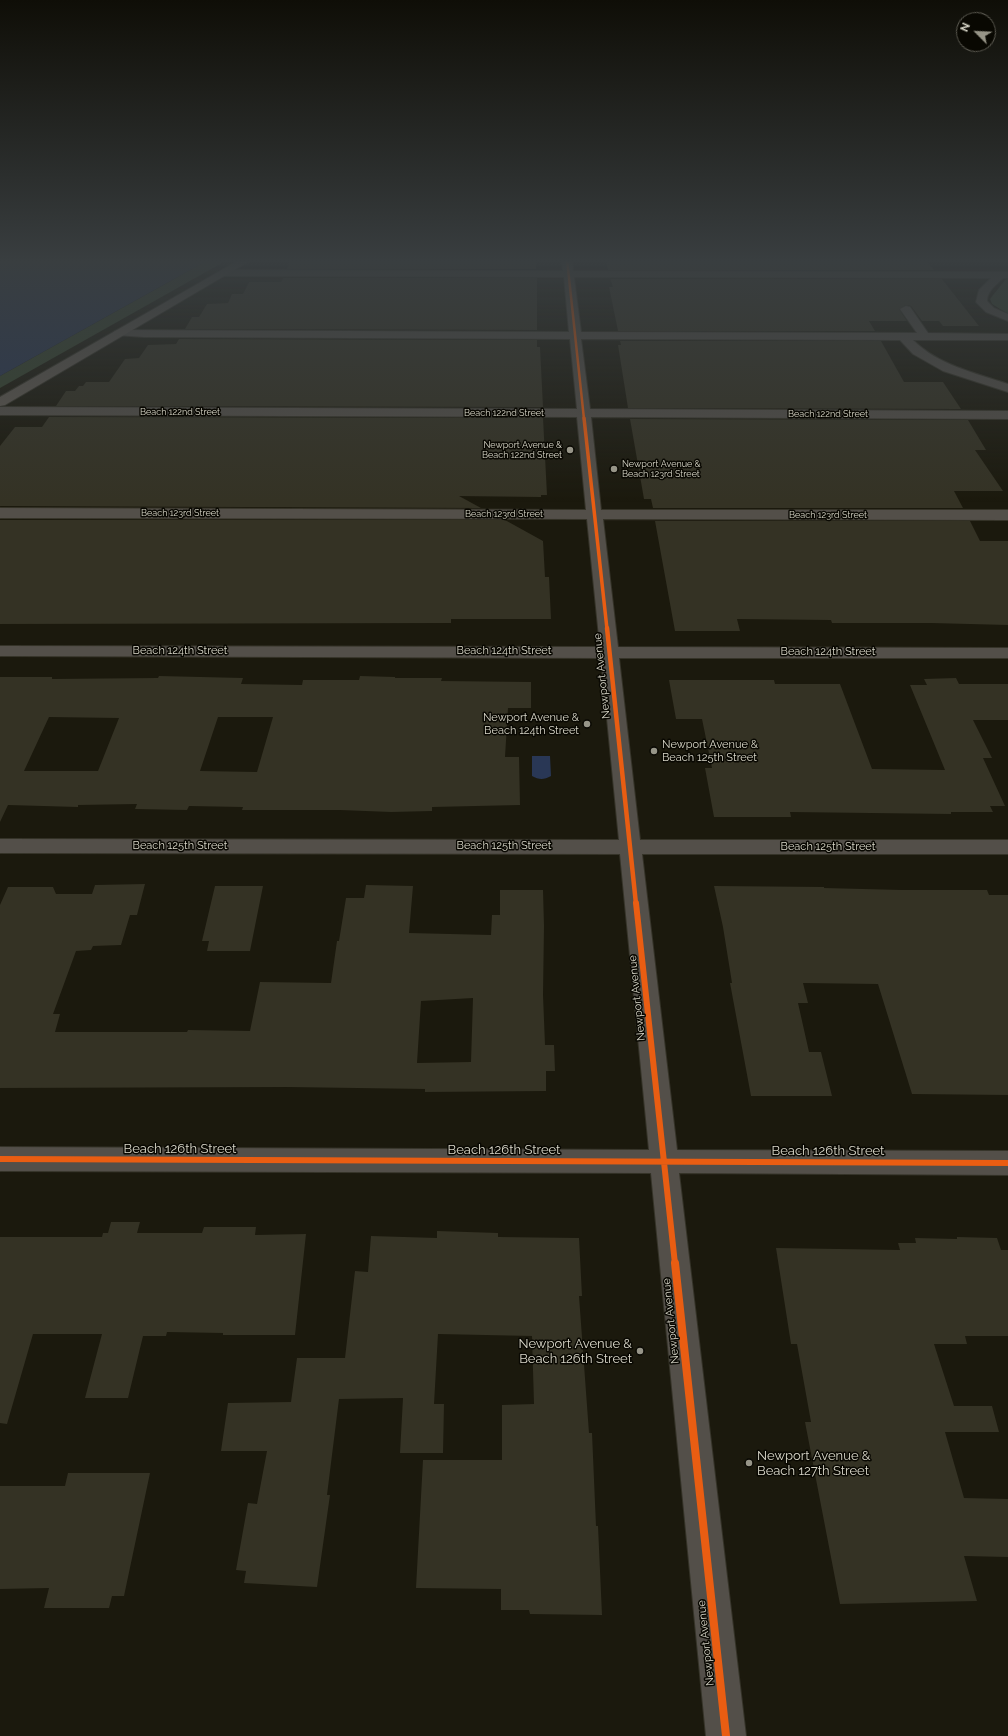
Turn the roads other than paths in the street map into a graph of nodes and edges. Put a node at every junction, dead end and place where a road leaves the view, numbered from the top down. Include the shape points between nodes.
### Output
1 (107, 340) edge
2 (576, 340) edge
3 (906, 340) edge
4 (1008, 388) edge
5 (0, 402) edge
6 (0, 411) edge
7 (583, 414) junction
8 (1008, 415) edge
9 (0, 513) edge
10 (594, 514) junction
11 (1008, 515) edge
12 (0, 651) edge
13 (609, 652) junction
14 (1008, 652) edge
15 (0, 846) edge
16 (630, 847) junction
17 (1008, 847) edge
18 (0, 1159) edge
19 (664, 1162) junction
20 (1008, 1163) edge
21 (726, 1736) edge

1 - 5 main road
2 - 7 street, Newport Avenue
3 - 4 street via 917,351 947,368
6 - 7 street, Beach 122nd Street
7 - 8 street, Beach 122nd Street
7 - 10 street, Newport Avenue
9 - 10 street, Beach 123rd Street
10 - 11 street, Beach 123rd Street
10 - 13 street, Newport Avenue
12 - 13 street, Beach 124th Street
13 - 14 street, Beach 124th Street
13 - 16 street, Newport Avenue
15 - 16 street, Beach 125th Street
16 - 17 street, Beach 125th Street
16 - 19 street, Newport Avenue
18 - 19 street, Beach 126th Street
19 - 20 street, Beach 126th Street
19 - 21 street, Newport Avenue

